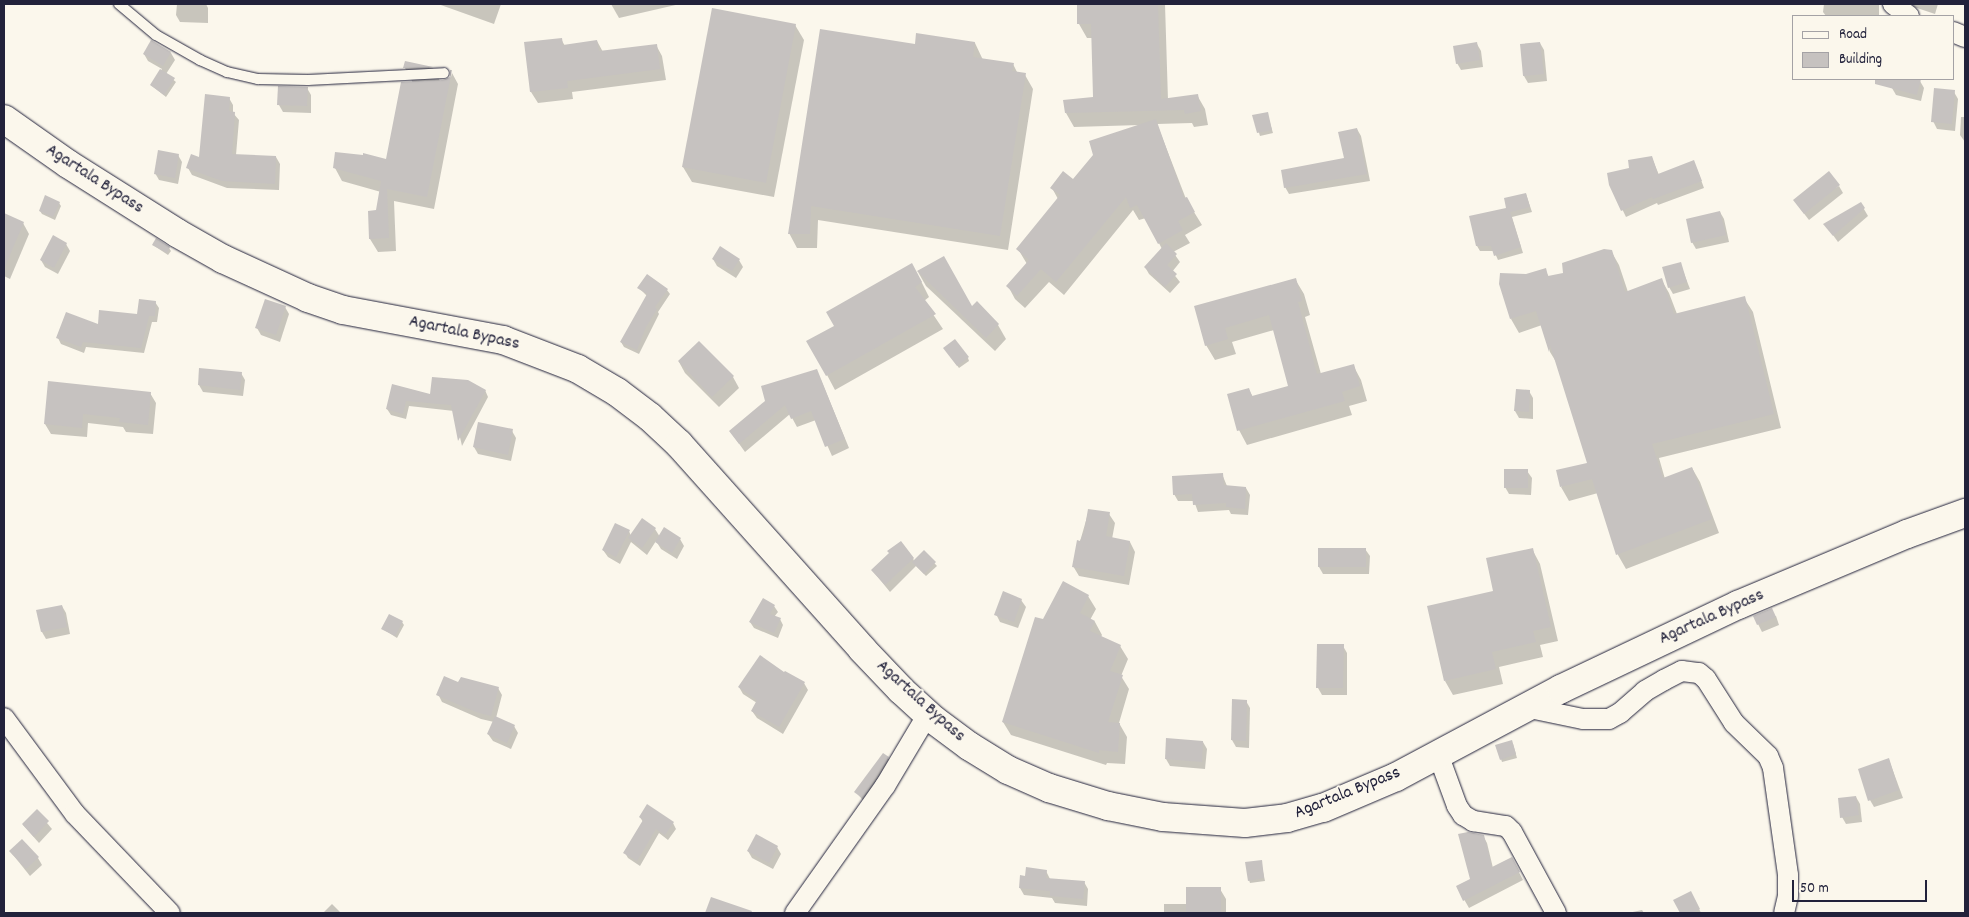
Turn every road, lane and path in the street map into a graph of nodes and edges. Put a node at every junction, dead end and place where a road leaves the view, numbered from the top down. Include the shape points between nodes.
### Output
1 (119, 4) edge
2 (1892, 4) edge
3 (1908, 15) edge
4 (444, 73) dead end
5 (4, 119) edge
6 (1965, 513) edge
7 (1525, 707) junction
8 (928, 714) junction
9 (4, 718) edge
10 (1438, 754) junction
11 (170, 913) edge
12 (795, 913) edge
13 (1556, 913) edge
14 (1784, 913) edge

1 - 4 lane via 156,35 200,60 227,72 258,79 308,80
2 - 3 street
5 - 8 highway, Agartala Bypass via 132,206 268,280 343,310 503,340 578,369 617,392 679,444 862,649
6 - 7 highway, Agartala Bypass via 1907,534 1738,606
7 - 10 highway, Agartala Bypass
7 - 14 street via 1583,719 1609,719 1664,680 1682,672 1699,673 1734,723 1768,756 1773,768 1788,875
8 - 10 highway, Agartala Bypass via 1008,770 1049,788 1126,810 1213,822 1246,823 1287,818 1323,808 1396,777
8 - 12 street via 885,786
9 - 11 street via 75,814
10 - 13 street via 1463,815 1473,821 1506,826 1512,832

